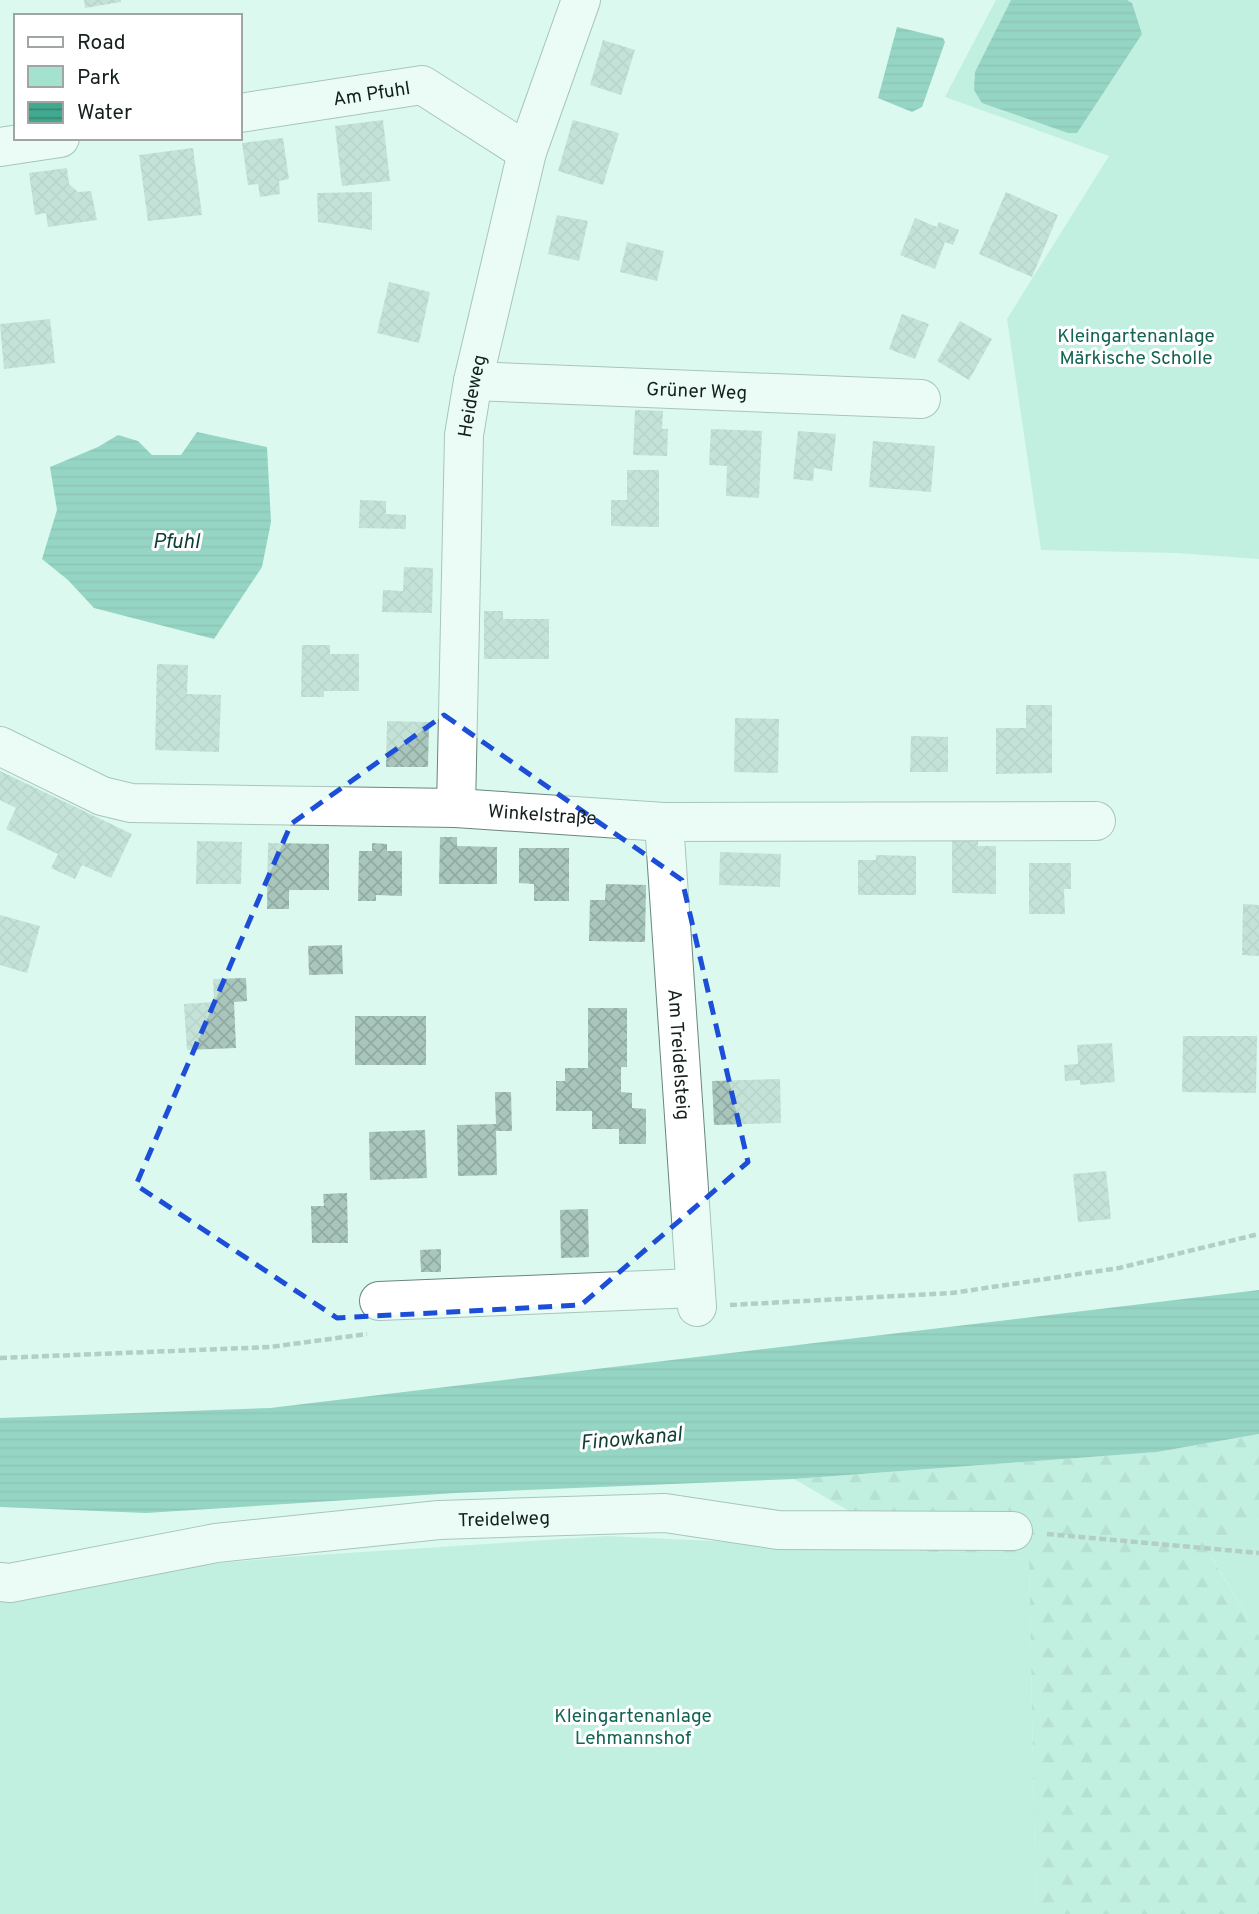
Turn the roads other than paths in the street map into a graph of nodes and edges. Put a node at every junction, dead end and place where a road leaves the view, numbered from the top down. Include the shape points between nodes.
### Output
1 (581, 0) edge
2 (242, 113) edge
3 (47, 140) edge
4 (0, 147) edge
5 (527, 152) junction
6 (473, 381) junction
7 (921, 399) dead end
8 (0, 746) edge
9 (456, 808) junction
10 (1096, 821) dead end
11 (664, 822) junction
12 (379, 1301) dead end
13 (1013, 1531) road end
14 (0, 1582) edge

1 - 5 street, Heideweg
2 - 5 street, Am Pfuhl via 422,85
3 - 4 street
5 - 6 street, Heideweg
6 - 7 street, Grüner Weg
6 - 9 street, Heideweg via 464,435
8 - 9 street, Winkelstraße via 102,796 131,803
9 - 11 street, Winkelstraße
10 - 11 street, Winkelstraße
11 - 12 street, Am Treidelsteig via 696,1297
13 - 14 street, Treidelweg via 778,1530 666,1513 439,1520 216,1544

